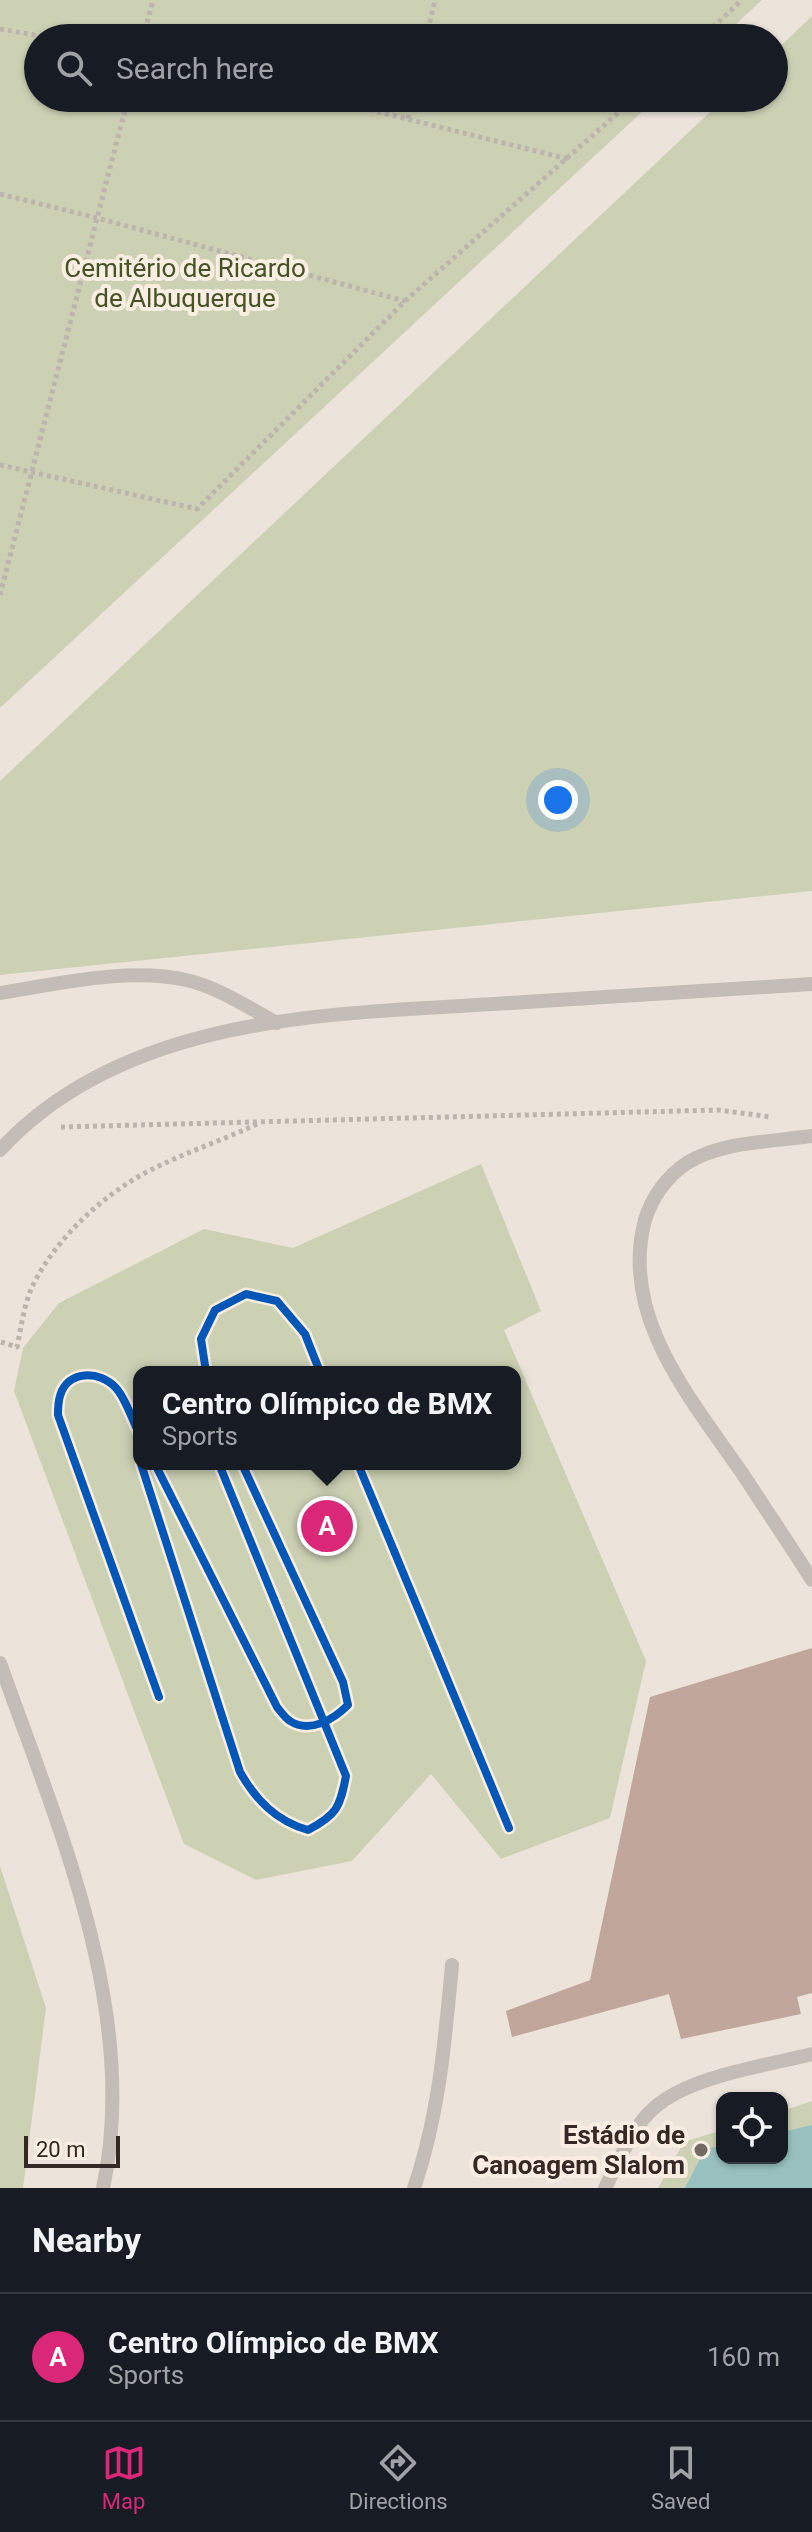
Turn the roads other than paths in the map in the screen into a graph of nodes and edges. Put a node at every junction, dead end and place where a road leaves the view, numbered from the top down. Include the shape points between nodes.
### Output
1 (812, 984) edge
2 (0, 993) edge
3 (277, 1023) junction
4 (808, 1136) edge
5 (0, 1150) edge
6 (812, 1580) edge
7 (0, 1663) edge
8 (452, 1965) dead end
9 (812, 2054) edge
10 (103, 2188) edge
11 (414, 2188) edge
12 (605, 2188) edge

1 - 3 lane via 394,1010
2 - 3 lane via 90,979 188,980
3 - 5 lane via 208,1036 126,1063 52,1104
4 - 6 lane via 707,1154 673,1174 647,1213 638,1272 651,1325 678,1379
7 - 10 lane via 73,1875 97,1962 112,2066
8 - 11 lane via 438,2099
9 - 12 lane via 693,2084 654,2108

